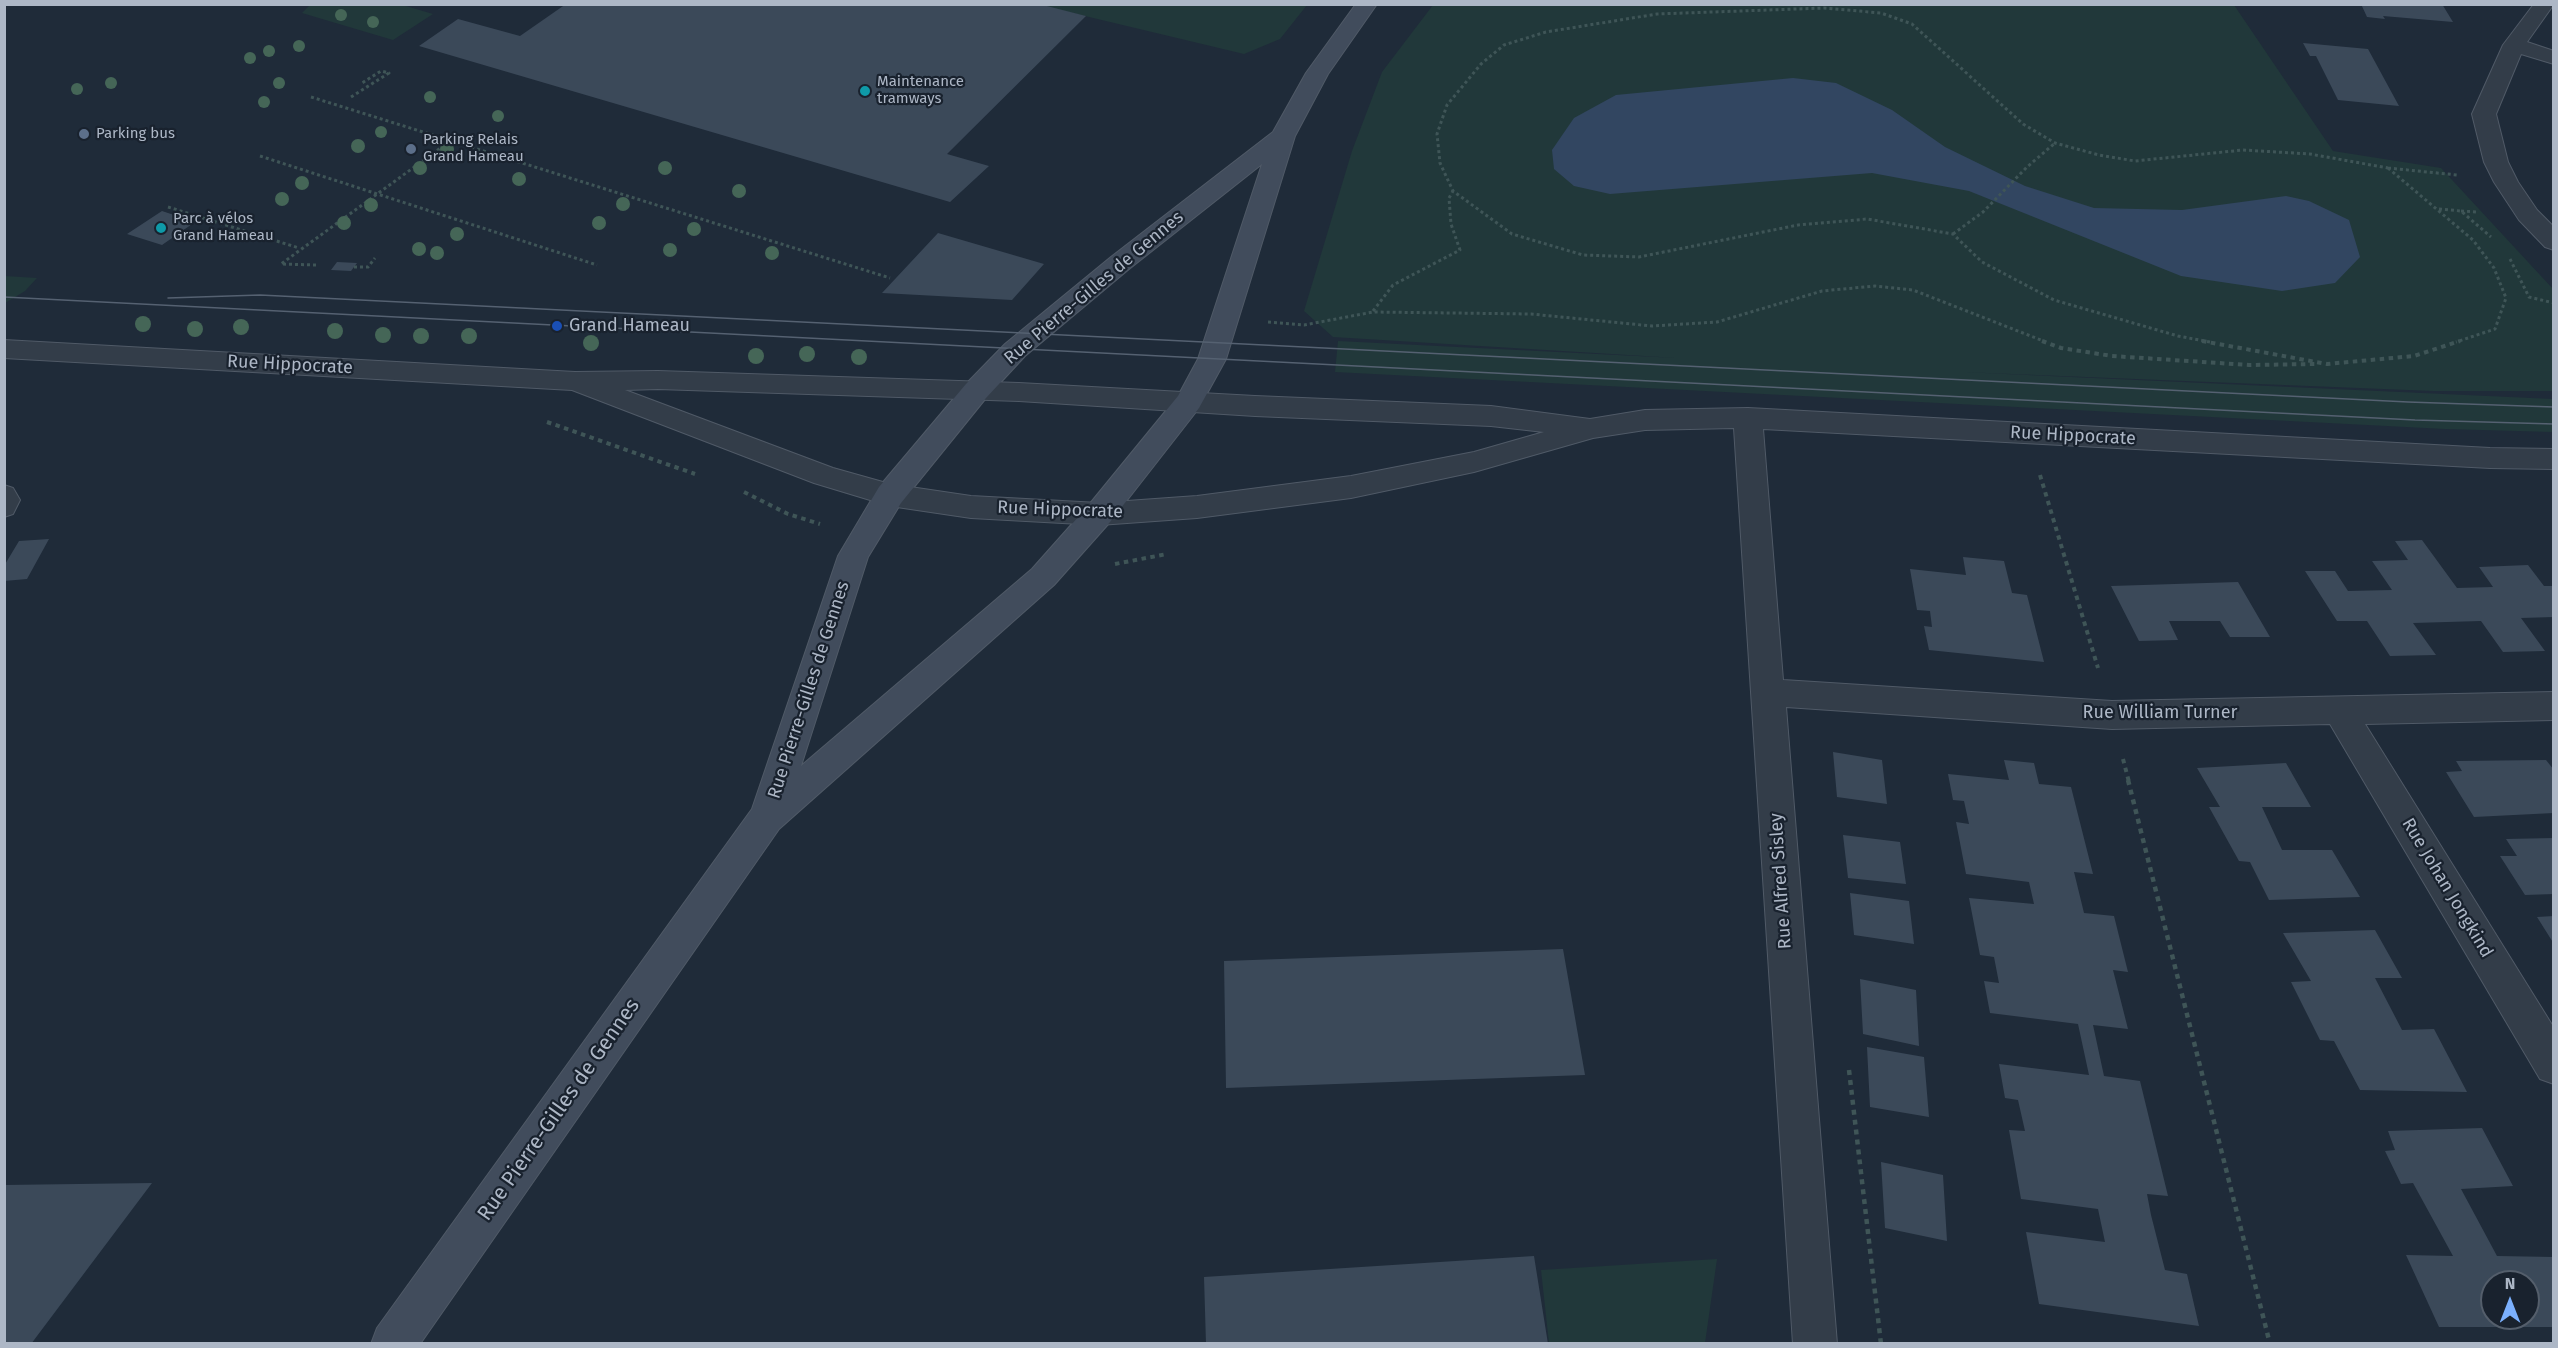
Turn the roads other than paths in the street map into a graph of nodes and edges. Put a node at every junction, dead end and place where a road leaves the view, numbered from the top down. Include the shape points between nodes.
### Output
1 (1367, 4) edge
2 (2545, 4) edge
3 (2514, 45) junction
4 (2553, 58) edge
5 (1283, 136) junction
6 (2553, 242) edge
7 (4, 349) edge
8 (575, 381) junction
9 (976, 391) junction
10 (1189, 401) junction
11 (1748, 418) junction
12 (1593, 428) junction
13 (2553, 459) edge
14 (4, 494) edge
15 (890, 495) junction
16 (4, 508) edge
17 (1100, 514) junction
18 (1768, 692) junction
19 (2553, 706) edge
20 (2340, 712) junction
21 (766, 818) junction
22 (2553, 1065) edge
23 (393, 1344) edge
24 (1815, 1344) edge

1 - 5 main road, Rue Pierre-Gilles de Gennes via 1317,73
2 - 3 street
3 - 4 street
3 - 6 street via 2484,114 2496,162 2506,182 2528,215
5 - 9 main road, Rue Pierre-Gilles de Gennes via 1015,350
5 - 10 main road, Rue Pierre-Gilles de Gennes via 1212,359
7 - 8 street, Rue Hippocrate
8 - 9 street, Rue Hippocrate via 658,380
8 - 15 street, Rue Hippocrate via 824,476
9 - 10 street, Rue Hippocrate
9 - 15 main road, Rue Pierre-Gilles de Gennes
10 - 12 street, Rue Hippocrate via 1491,416
10 - 17 main road, Rue Pierre-Gilles de Gennes
11 - 12 street, Rue Hippocrate via 1646,420
11 - 13 street, Rue Hippocrate
11 - 18 street, Rue Alfred Sisley
12 - 17 street, Rue Hippocrate via 1474,462 1351,487 1197,507
14 - 16 lane via 8,500
15 - 17 street, Rue Hippocrate via 971,507
15 - 21 main road, Rue Pierre-Gilles de Gennes via 853,556
17 - 21 main road, Rue Pierre-Gilles de Gennes via 1043,577
18 - 20 street, Rue William Turner via 2112,715
18 - 24 street, Rue Alfred Sisley
19 - 20 street, Rue William Turner
20 - 22 street, Rue Johan Jongkind
21 - 23 main road, Rue Pierre-Gilles de Gennes

